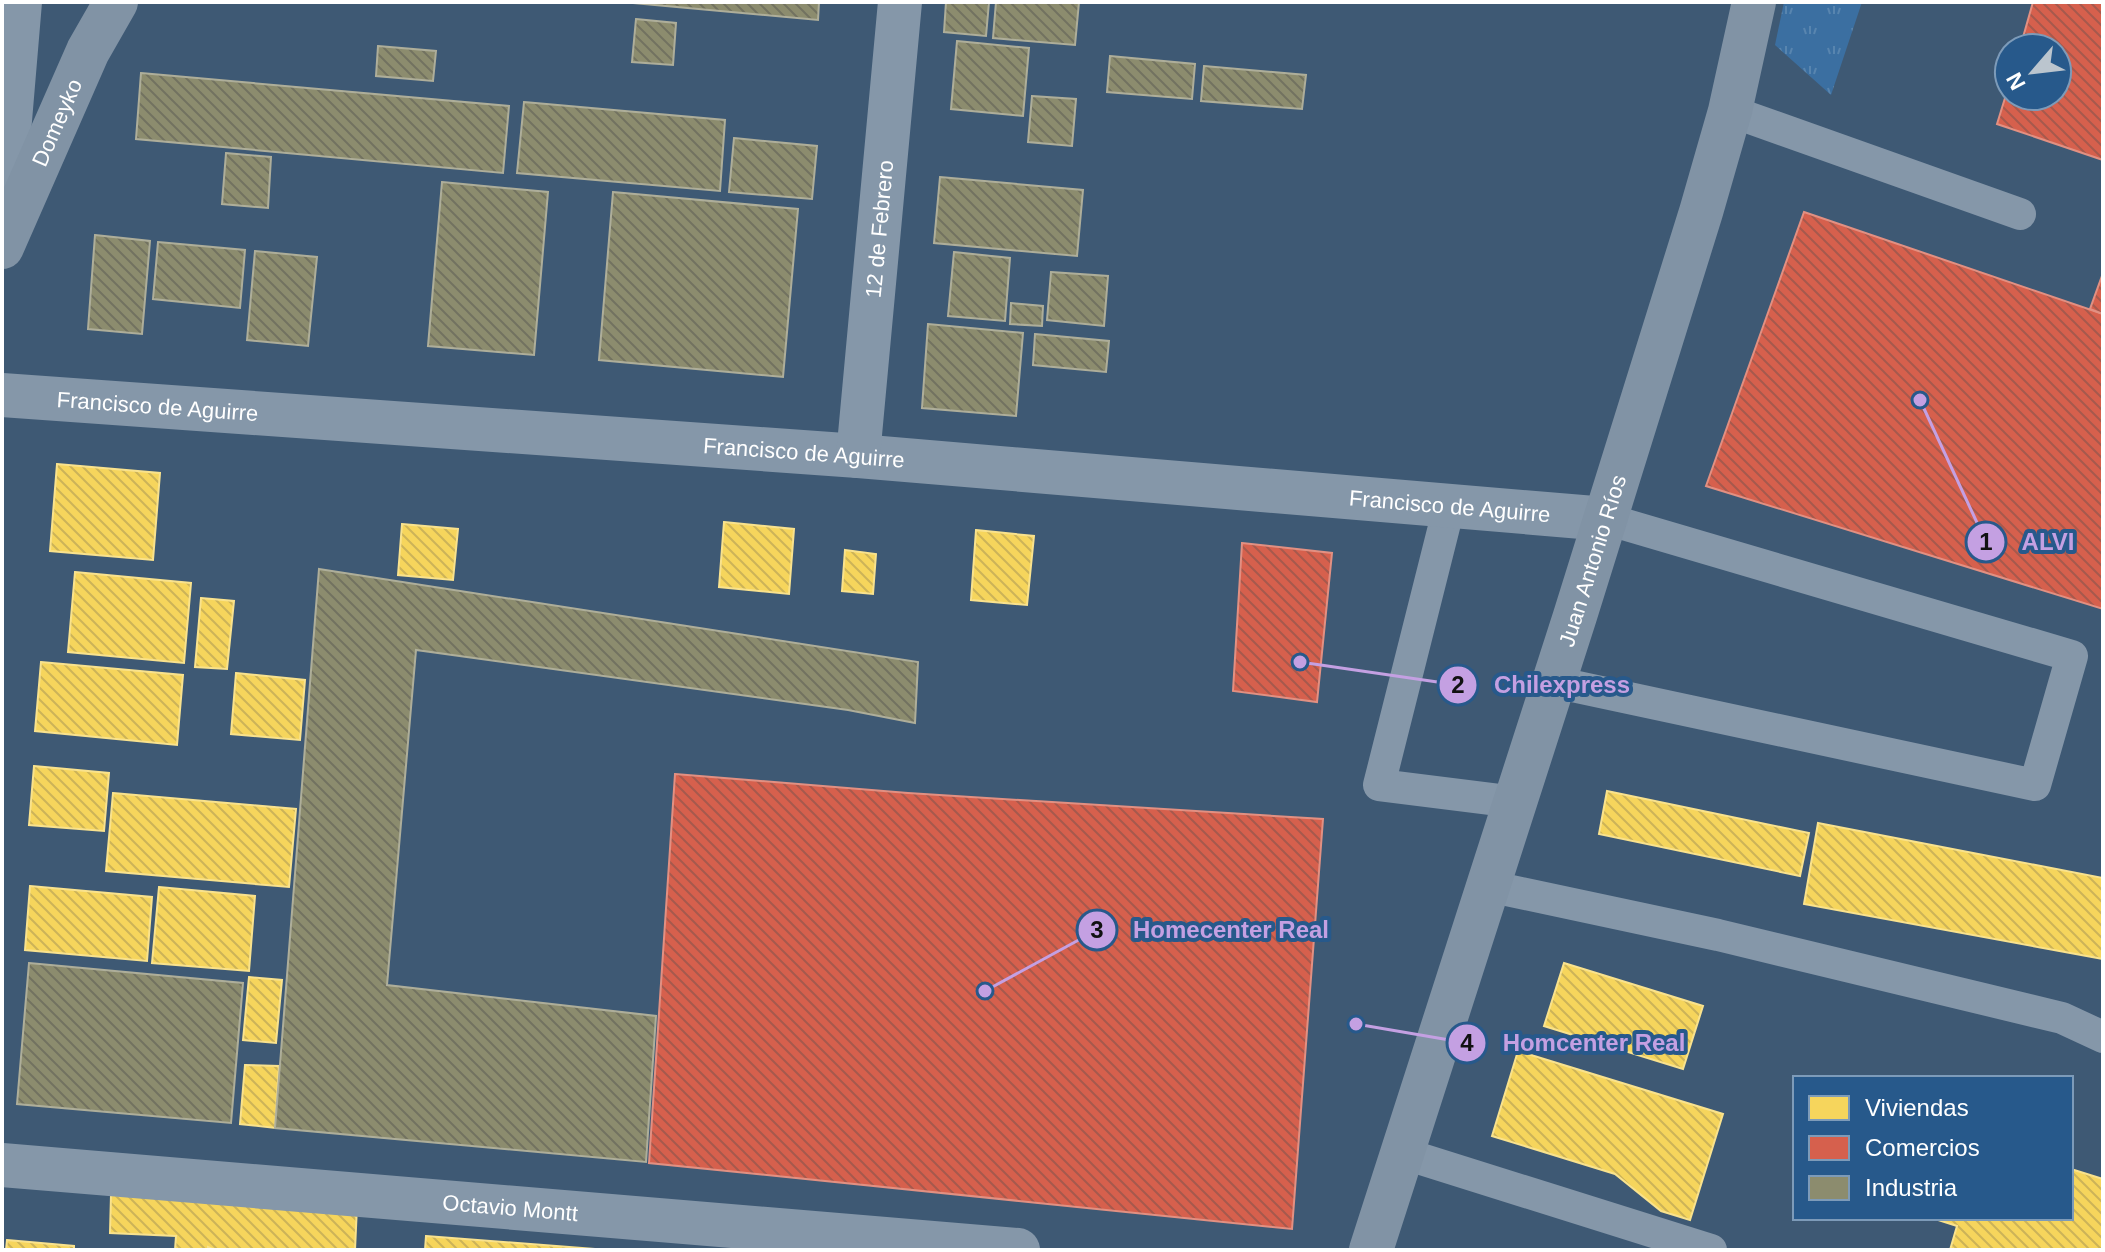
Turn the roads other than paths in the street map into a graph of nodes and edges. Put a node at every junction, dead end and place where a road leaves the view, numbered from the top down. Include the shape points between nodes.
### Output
1 (20, 2) edge
2 (116, 2) edge
3 (900, 2) edge
4 (1754, 2) edge
5 (1730, 111) junction
6 (2020, 214) dead end
7 (2, 215) edge
8 (2, 247) edge
9 (2, 395) edge
10 (858, 456) junction
11 (1449, 507) junction
12 (1606, 519) junction
13 (1554, 682) junction
14 (1515, 802) junction
15 (1488, 886) junction
16 (2103, 1037) edge
17 (1402, 1153) junction
18 (2, 1165) edge
19 (1018, 1250) edge
20 (1371, 1250) edge
21 (1711, 1250) edge

1 - 7 street
2 - 8 main road, Domeyko via 88,51
3 - 10 street, 12 de Febrero
4 - 5 main road, Juan Antonio Ríos
5 - 6 lane
5 - 12 main road, Juan Antonio Ríos
9 - 10 street, Francisco de Aguirre
10 - 11 street, Francisco de Aguirre
11 - 12 street, Francisco de Aguirre
11 - 14 lane via 1379,785
12 - 13 main road, Juan Antonio Ríos
12 - 13 lane via 2072,656 2035,785
13 - 14 main road, Juan Antonio Ríos
14 - 15 main road, Juan Antonio Ríos
15 - 16 lane via 2062,1018
15 - 17 main road, Juan Antonio Ríos
17 - 20 main road, Juan Antonio Ríos
17 - 21 lane
18 - 19 street, Octavio Montt

